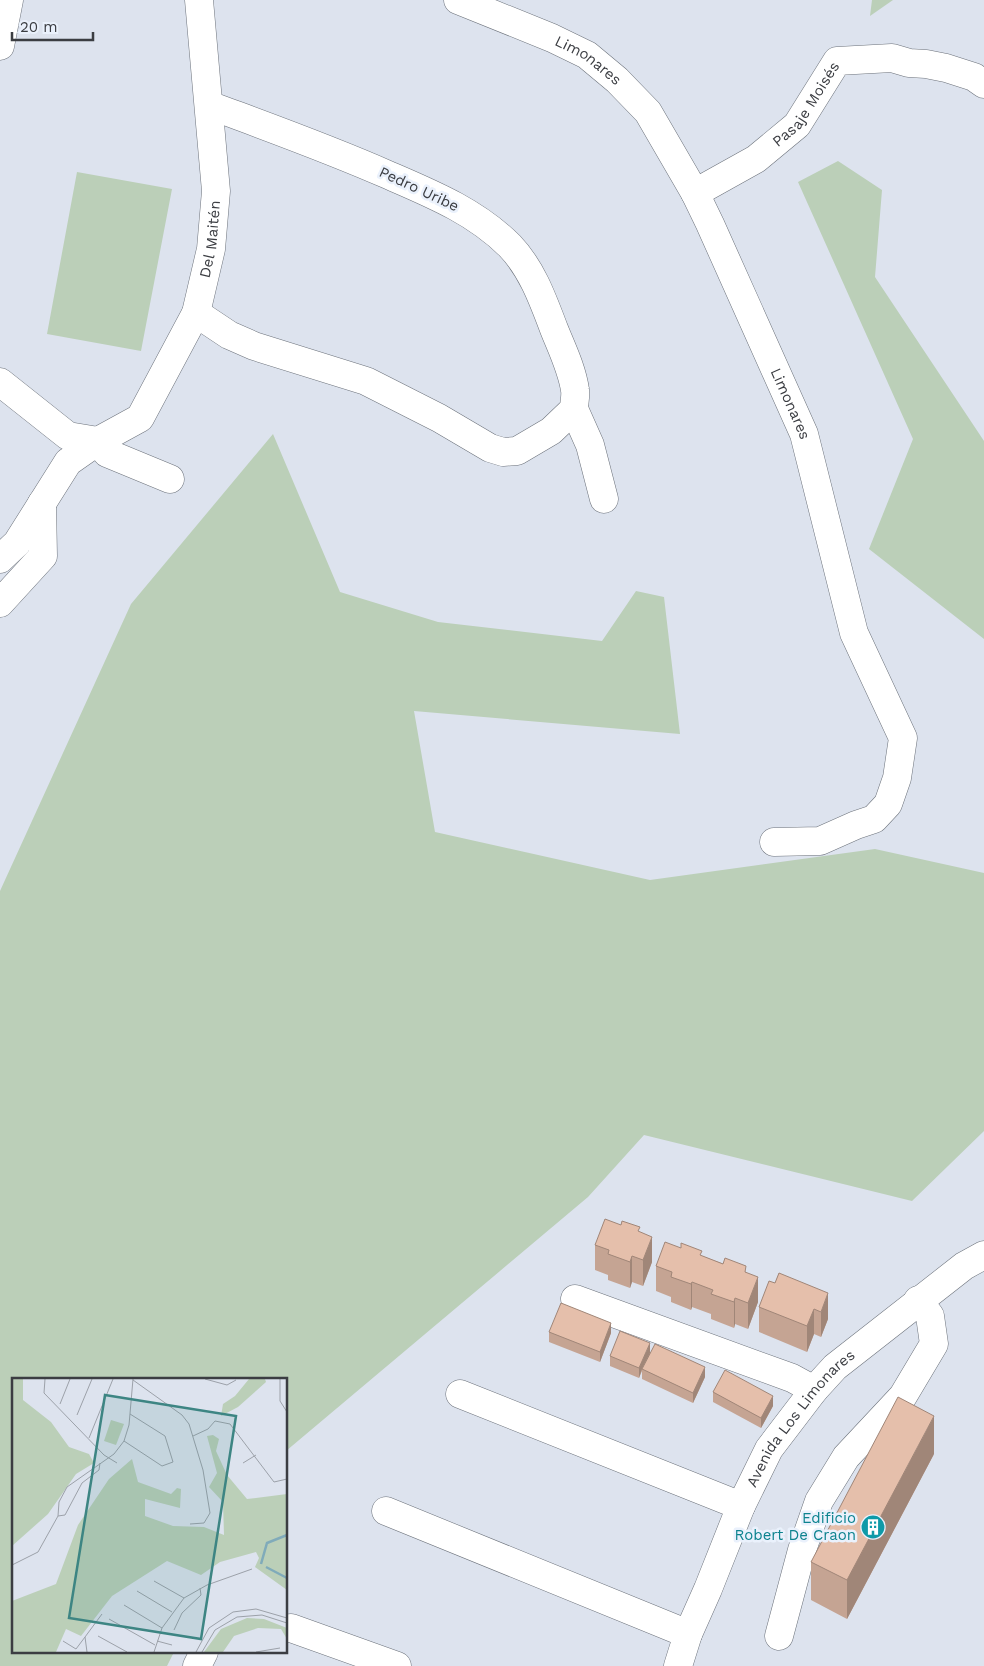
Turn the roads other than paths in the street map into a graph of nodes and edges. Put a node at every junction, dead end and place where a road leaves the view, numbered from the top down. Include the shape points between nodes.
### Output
1 (8, 0) edge
2 (200, 0) edge
3 (458, 0) edge
4 (0, 46) edge
5 (984, 84) edge
6 (208, 105) junction
7 (695, 193) junction
8 (196, 313) junction
9 (0, 382) edge
10 (574, 409) junction
11 (98, 441) junction
12 (170, 479) dead end
13 (604, 499) dead end
14 (42, 503) junction
15 (0, 559) edge
16 (0, 603) edge
17 (774, 842) dead end
18 (984, 1255) edge
19 (575, 1299) dead end
20 (918, 1300) junction
21 (814, 1390) junction
22 (460, 1394) dead end
23 (742, 1506) junction
24 (386, 1512) dead end
25 (291, 1628) dead end
26 (688, 1634) junction
27 (779, 1636) dead end
28 (203, 1654) edge
29 (197, 1666) edge
30 (397, 1666) edge
31 (678, 1666) edge

1 - 4 street
2 - 6 street, Del Maitén
3 - 7 street, Limonares via 587,55 648,112
5 - 7 street, Pasaje Moisés via 974,77 946,68 892,58 837,61 797,125 756,159
6 - 8 street, Del Maitén via 216,190 211,249
6 - 10 street, Pedro Uribe via 323,147 430,193 459,206 491,230 510,246 539,289 572,374
7 - 17 street, Limonares via 804,434 854,633 903,738 897,778 888,804 874,819 820,841
8 - 10 street via 229,335 254,346 366,381 503,452 517,451 551,431
8 - 11 street, Del Maitén via 140,418
9 - 11 street via 68,436
10 - 13 street, Pedro Uribe via 590,445
11 - 12 street via 107,453
11 - 14 street, Del Maitén via 68,462
14 - 15 street, Del Maitén via 17,543
14 - 16 street via 44,556
18 - 20 street, Avenida Los Limonares
19 - 21 street via 792,1378
20 - 21 street, Avenida Los Limonares via 835,1367
20 - 27 street via 930,1316 934,1344 903,1396 846,1457 819,1501
21 - 23 street, Avenida Los Limonares via 769,1449
22 - 23 street
23 - 26 street, Avenida Los Limonares
24 - 26 street
25 - 30 street
26 - 31 street, Avenida Los Limonares
28 - 29 street

